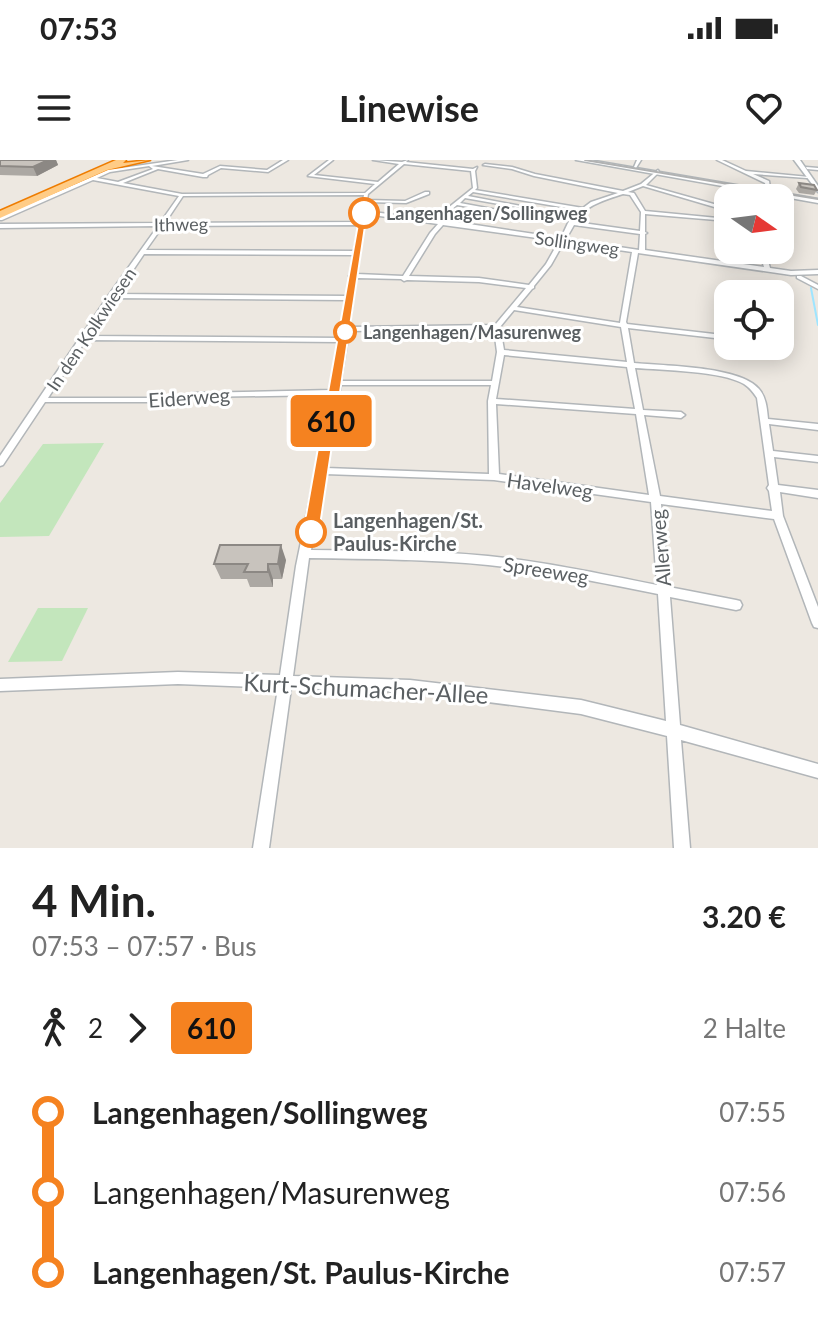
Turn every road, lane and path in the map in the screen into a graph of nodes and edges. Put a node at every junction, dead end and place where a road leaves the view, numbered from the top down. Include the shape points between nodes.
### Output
1 (97, 160) edge
2 (105, 160) edge
3 (114, 160) edge
4 (122, 160) edge
5 (186, 160) edge
6 (286, 160) edge
7 (331, 160) edge
8 (375, 160) edge
9 (579, 160) edge
10 (593, 160) edge
11 (719, 160) edge
12 (799, 160) edge
13 (404, 161) edge
14 (144, 162) edge
15 (486, 163) edge
16 (637, 163) edge
17 (158, 168) junction
18 (807, 168) junction
19 (818, 169) edge
20 (474, 170) junction
21 (656, 172) junction
22 (745, 172) junction
23 (92, 175) junction
24 (203, 176) junction
25 (215, 177) dead end
26 (807, 177) junction
27 (818, 182) edge
28 (118, 183) junction
29 (379, 183) junction
30 (740, 184) edge
31 (769, 184) edge
32 (643, 185) junction
33 (818, 190) edge
34 (473, 191) junction
35 (625, 192) junction
36 (427, 193) dead end
37 (794, 194) edge
38 (182, 195) junction
39 (465, 197) junction
40 (366, 198) junction
41 (818, 199) edge
42 (457, 204) junction
43 (557, 204) junction
44 (714, 206) edge
45 (583, 209) junction
46 (0, 211) edge
47 (364, 212) junction
48 (550, 212) junction
49 (643, 212) junction
50 (544, 219) junction
51 (714, 219) edge
52 (439, 222) junction
53 (362, 223) junction
54 (571, 223) junction
55 (162, 224) junction
56 (0, 226) edge
57 (644, 233) junction
58 (532, 237) junction
59 (561, 241) junction
60 (144, 252) junction
61 (638, 252) junction
62 (356, 253) junction
63 (766, 264) edge
64 (768, 270) junction
65 (818, 272) edge
66 (791, 273) junction
67 (352, 276) junction
68 (404, 279) junction
69 (532, 287) junction
70 (818, 287) edge
71 (111, 296) junction
72 (349, 298) junction
73 (514, 308) junction
74 (624, 326) junction
75 (497, 327) junction
76 (346, 329) junction
77 (714, 336) edge
78 (86, 338) junction
79 (344, 340) junction
80 (501, 352) junction
81 (629, 365) junction
82 (494, 383) junction
83 (337, 387) junction
84 (43, 400) junction
85 (492, 401) junction
86 (637, 411) junction
87 (681, 415) dead end
88 (764, 421) junction
89 (818, 427) edge
90 (768, 453) junction
91 (818, 459) edge
92 (0, 463) edge
93 (321, 471) junction
94 (494, 477) junction
95 (772, 488) junction
96 (818, 494) edge
97 (655, 499) junction
98 (778, 516) junction
99 (306, 554) junction
100 (664, 591) junction
101 (736, 605) dead end
102 (818, 623) edge
103 (285, 682) junction
104 (0, 685) edge
105 (675, 732) junction
106 (818, 771) edge
107 (261, 848) edge
108 (682, 848) edge

1 - 46 highway
2 - 46 highway
3 - 46 highway
4 - 23 highway
5 - 14 street
6 - 24 street via 268,171 220,167
7 - 29 street via 310,176
8 - 13 street
9 - 21 main road
10 - 16 main road
11 - 22 street
12 - 18 main road
12 - 26 main road
13 - 20 street
13 - 29 street
14 - 17 street
14 - 23 highway
15 - 20 street
15 - 35 street
16 - 21 main road
17 - 24 street
17 - 28 street
18 - 19 street
18 - 27 main road
20 - 34 street
21 - 30 main road
21 - 32 street
21 - 41 main road
22 - 26 street
22 - 31 street
23 - 28 street
23 - 46 highway
24 - 25 street
26 - 33 main road
28 - 38 street
29 - 40 street
32 - 35 street
32 - 44 street
34 - 39 street
34 - 43 street
35 - 45 street
35 - 49 street
36 - 40 street via 406,202
37 - 41 main road
38 - 40 street
38 - 55 street, In den Kolkwiesen
39 - 42 street
39 - 48 street
40 - 47 street
42 - 50 street
42 - 52 street
43 - 45 street
43 - 48 street
45 - 54 street
47 - 52 street, Sollingweg
47 - 53 street
48 - 50 street
49 - 51 street
49 - 57 street, Allerweg
50 - 58 street
52 - 58 street, Sollingweg
52 - 68 street
53 - 55 street, Ithweg
53 - 62 street
54 - 57 street
54 - 59 street
55 - 56 street, Ithweg
55 - 60 street, In den Kolkwiesen
57 - 61 street, Allerweg
58 - 59 street, Sollingweg
59 - 61 street, Sollingweg
59 - 69 street
60 - 62 street
60 - 71 street, In den Kolkwiesen
61 - 64 street, Sollingweg
61 - 74 street, Allerweg
62 - 67 street
63 - 64 street
64 - 66 street, Sollingweg
65 - 66 street, Sollingweg
66 - 70 street, Sollingweg
67 - 68 street
67 - 72 street
68 - 69 street
69 - 73 street
71 - 72 street
71 - 78 street, In den Kolkwiesen
72 - 76 street
73 - 74 street
73 - 75 street
74 - 77 street
74 - 81 street, Allerweg
75 - 76 street
75 - 80 street
76 - 79 street
78 - 79 street
78 - 84 street, In den Kolkwiesen
79 - 83 street
80 - 81 street
80 - 82 street
81 - 86 street, Allerweg
81 - 88 street via 745,381 758,392
82 - 83 street, Eiderweg
82 - 85 street
83 - 84 street, Eiderweg via 193,395 185,400
83 - 93 street
84 - 92 street, In den Kolkwiesen
85 - 86 street
85 - 94 street
86 - 87 street
86 - 97 street, Allerweg
88 - 89 street
88 - 90 street
90 - 91 street
90 - 95 street
93 - 94 street, Havelweg
93 - 99 street
94 - 97 street, Havelweg
95 - 96 street
95 - 98 street
97 - 98 street, Havelweg
97 - 100 street, Allerweg
98 - 102 street
99 - 100 street, Spreeweg via 480,560
99 - 103 street
100 - 101 street, Spreeweg
100 - 105 street, Allerweg
103 - 104 street, Kurt-Schumacher-Allee via 178,678
103 - 105 street, Kurt-Schumacher-Allee via 410,686 531,700 581,707
103 - 107 street
105 - 106 street, Kurt-Schumacher-Allee
105 - 108 street, Allerweg

